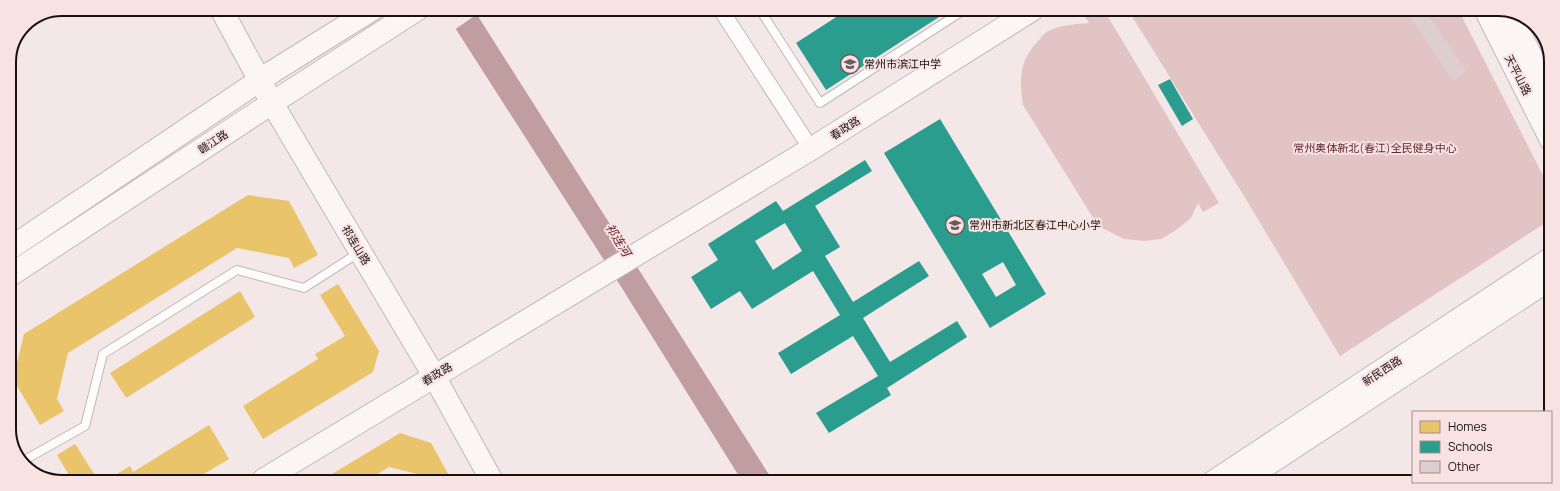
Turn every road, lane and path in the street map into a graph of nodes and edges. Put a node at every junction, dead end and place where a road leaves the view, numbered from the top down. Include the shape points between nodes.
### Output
1 (226, 16) edge
2 (239, 16) edge
3 (362, 16) edge
4 (409, 16) edge
5 (725, 16) edge
6 (764, 16) edge
7 (955, 16) edge
8 (1023, 16) edge
9 (1488, 16) edge
10 (1512, 18) edge
11 (266, 76) junction
12 (1544, 81) edge
13 (277, 100) junction
14 (1544, 128) edge
15 (812, 149) junction
16 (16, 244) edge
17 (361, 252) junction
18 (1544, 264) edge
19 (16, 271) edge
20 (1544, 283) edge
21 (439, 373) junction
22 (26, 458) edge
23 (271, 475) edge
24 (489, 475) edge
25 (501, 475) edge
26 (1224, 475) edge
27 (1252, 475) edge

1 - 11 street, 祁连山路
2 - 11 street, 祁连山路
3 - 11 street
4 - 13 street, 赣江路
5 - 15 street
6 - 7 lane via 820,103
8 - 15 street, 春政路
9 - 14 street, 天平山路
10 - 12 street, 天平山路
11 - 13 street, 祁连山路
11 - 16 street
13 - 17 street, 祁连山路
13 - 19 street, 赣江路
13 - 21 street, 祁连山路
15 - 21 street, 春政路
17 - 21 street, 祁连山路
17 - 22 lane via 304,288 238,270 103,354 85,426
18 - 26 street, 新民西路
20 - 27 street, 新民西路
21 - 23 street, 春政路
21 - 24 street, 祁连山路
21 - 25 street, 祁连山路

